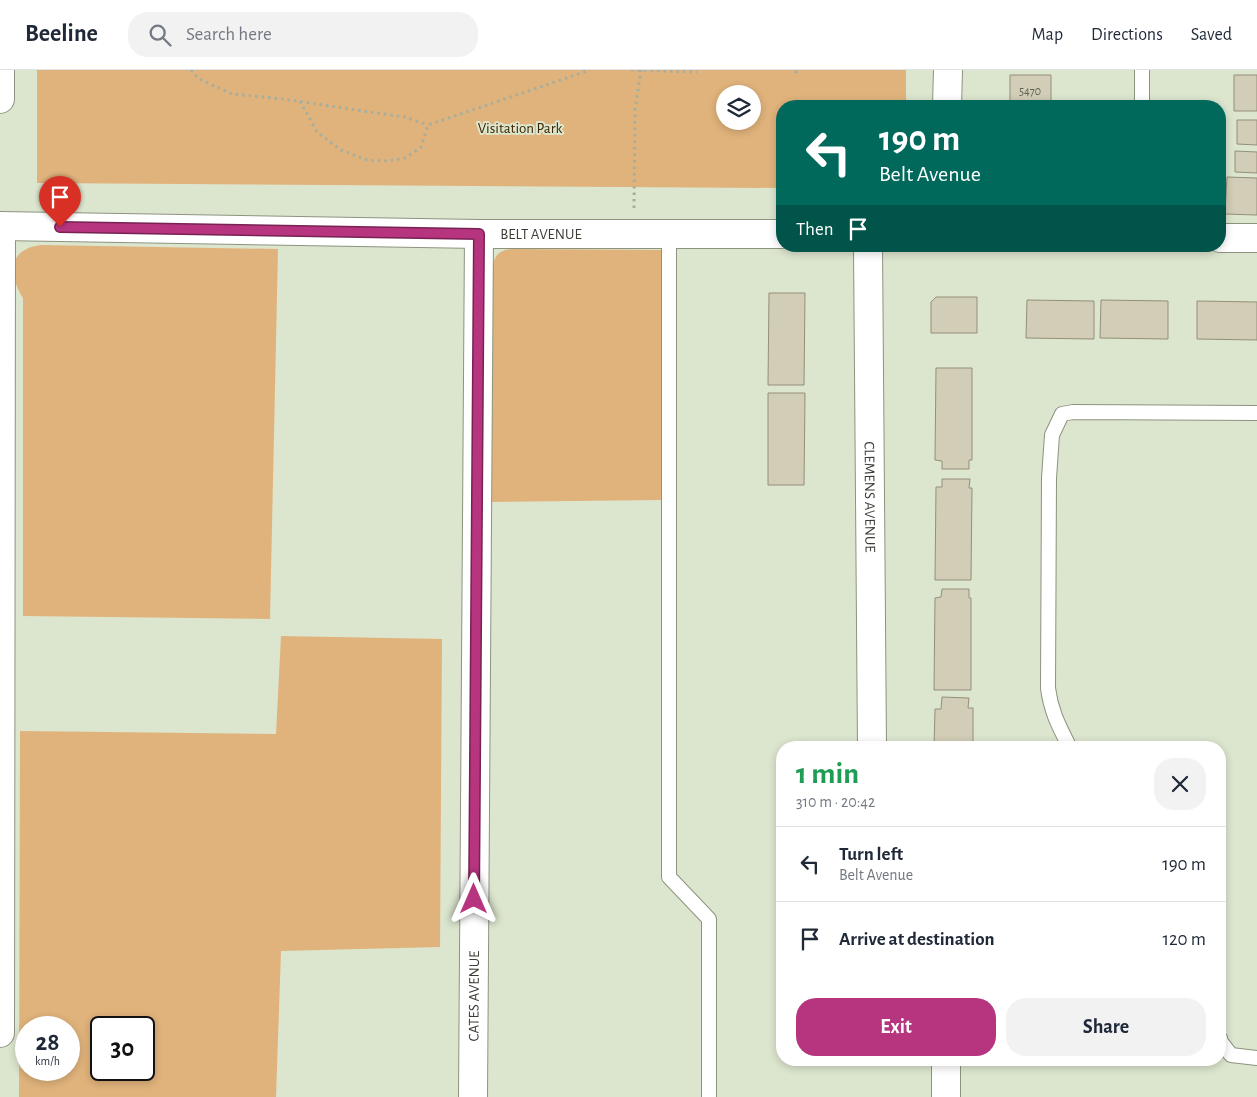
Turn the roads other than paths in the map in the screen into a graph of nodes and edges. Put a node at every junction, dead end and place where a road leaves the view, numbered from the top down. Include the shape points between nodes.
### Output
1 (0, 70) edge
2 (948, 70) edge
3 (1142, 70) edge
4 (0, 99) edge
5 (947, 100) edge
6 (1142, 100) edge
7 (0, 226) edge
8 (479, 234) junction
9 (669, 234) junction
10 (776, 234) edge
11 (1226, 238) edge
12 (1257, 238) edge
13 (868, 252) edge
14 (1257, 412) edge
15 (872, 741) edge
16 (1066, 741) edge
17 (0, 1033) edge
18 (1226, 1048) edge
19 (1257, 1058) edge
20 (946, 1066) edge
21 (473, 1097) edge
22 (709, 1097) edge
23 (946, 1097) edge

1 - 4 street
2 - 5 street
3 - 6 lane
7 - 8 street, BELT AVENUE
7 - 17 street
8 - 9 street, BELT AVENUE
8 - 21 street, CATES AVENUE
9 - 10 street, BELT AVENUE
9 - 22 lane via 669,876 709,919
11 - 12 street
13 - 15 street, CLEMENS AVENUE
14 - 16 lane via 1073,412 1062,414 1058,420 1052,435 1049,478 1048,688 1050,706
18 - 19 lane via 1231,1055
20 - 23 street

